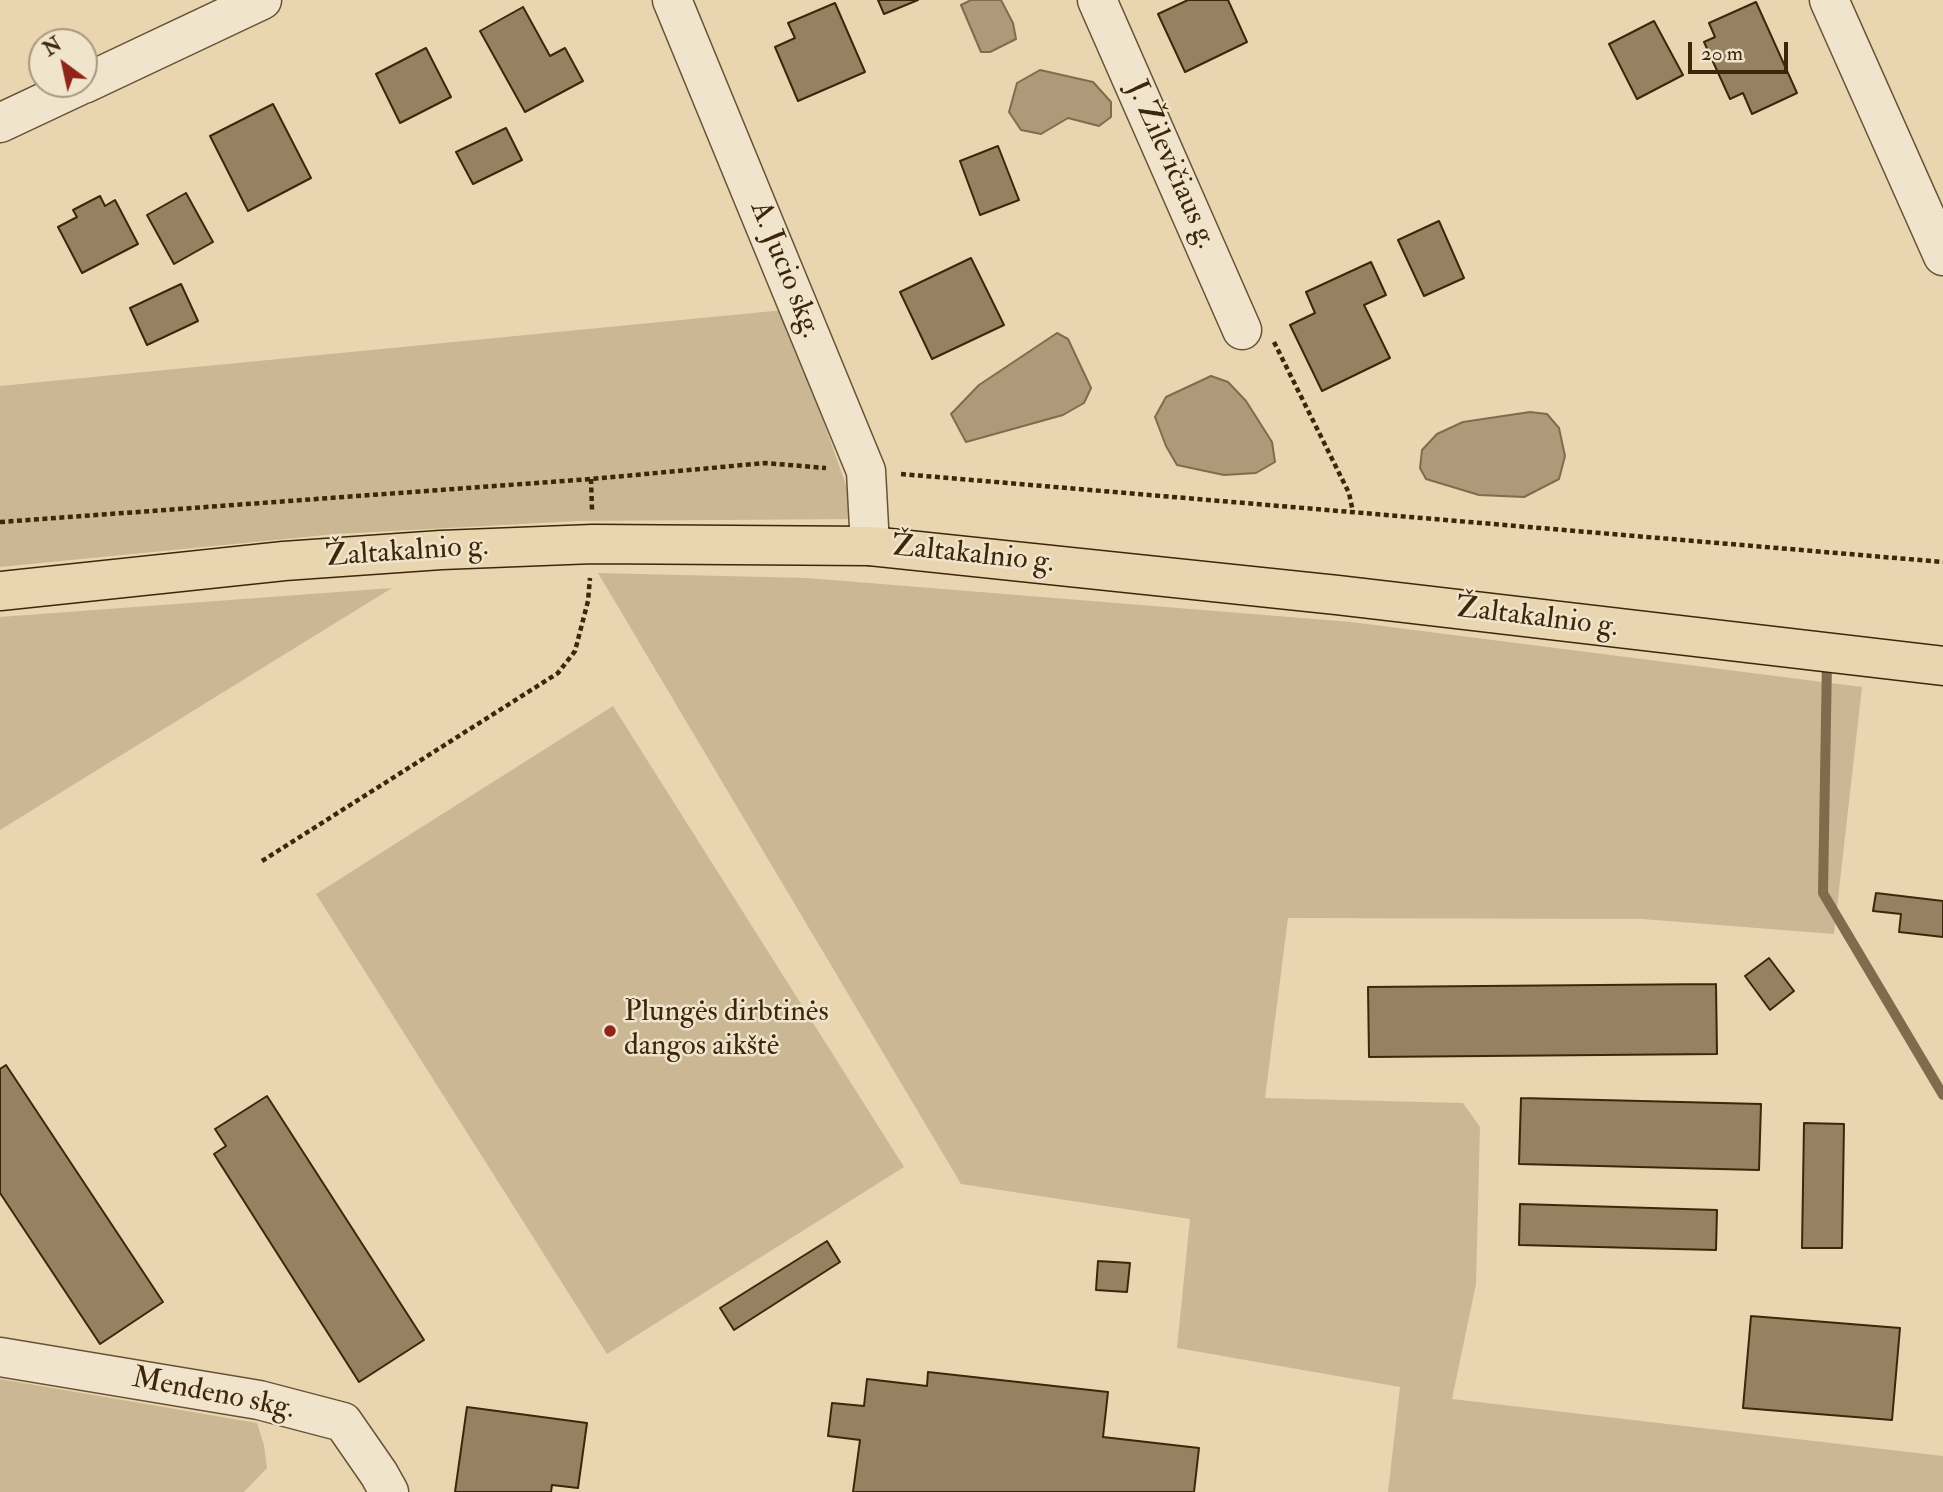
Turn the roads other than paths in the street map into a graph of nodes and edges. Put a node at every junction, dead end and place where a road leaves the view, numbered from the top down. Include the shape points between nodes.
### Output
1 (262, 0) edge
2 (672, 0) edge
3 (1097, 0) edge
4 (1829, 0) edge
5 (98, 77) edge
6 (54, 98) edge
7 (0, 123) edge
8 (1943, 256) edge
9 (1257, 332) road end
10 (870, 546) junction
11 (0, 592) edge
12 (1943, 666) edge
13 (0, 1357) edge
14 (388, 1492) edge

1 - 5 street
2 - 10 street, A. Jucio skg. via 866,471
3 - 9 street, J. Žilevičiaus g.
4 - 8 street
6 - 7 street
10 - 11 main road, Žaltakalnio g. via 593,544 440,550 284,561
10 - 12 main road, Žaltakalnio g. via 1323,593
13 - 14 street, Mendeno skg. via 259,1400 343,1422

